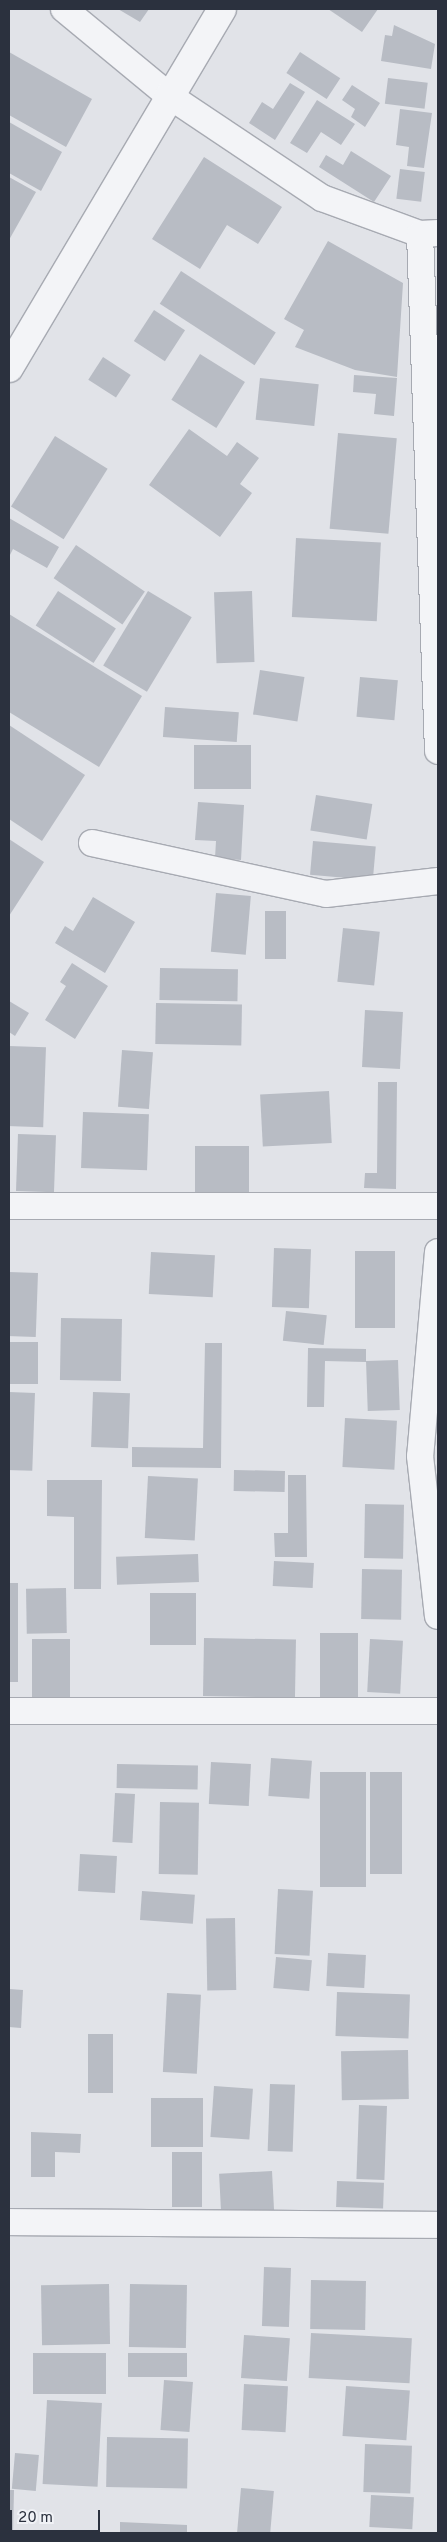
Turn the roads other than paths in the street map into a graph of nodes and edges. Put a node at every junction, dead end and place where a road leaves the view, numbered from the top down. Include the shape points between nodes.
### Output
1 (64, 9) edge
2 (222, 9) edge
3 (168, 95) junction
4 (429, 234) edge
5 (9, 368) edge
6 (438, 751) edge
7 (92, 843) dead end
8 (438, 881) edge
9 (9, 1206) edge
10 (438, 1206) edge
11 (438, 1252) edge
12 (429, 1456) edge
13 (438, 1616) edge
14 (9, 1711) edge
15 (438, 1711) edge
16 (9, 2222) edge
17 (438, 2225) edge

1 - 3 street
2 - 3 street
3 - 4 street via 322,198
3 - 5 street
4 - 6 street
7 - 8 street via 326,894
9 - 10 street
11 - 12 street
12 - 13 street
14 - 15 street
16 - 17 street

